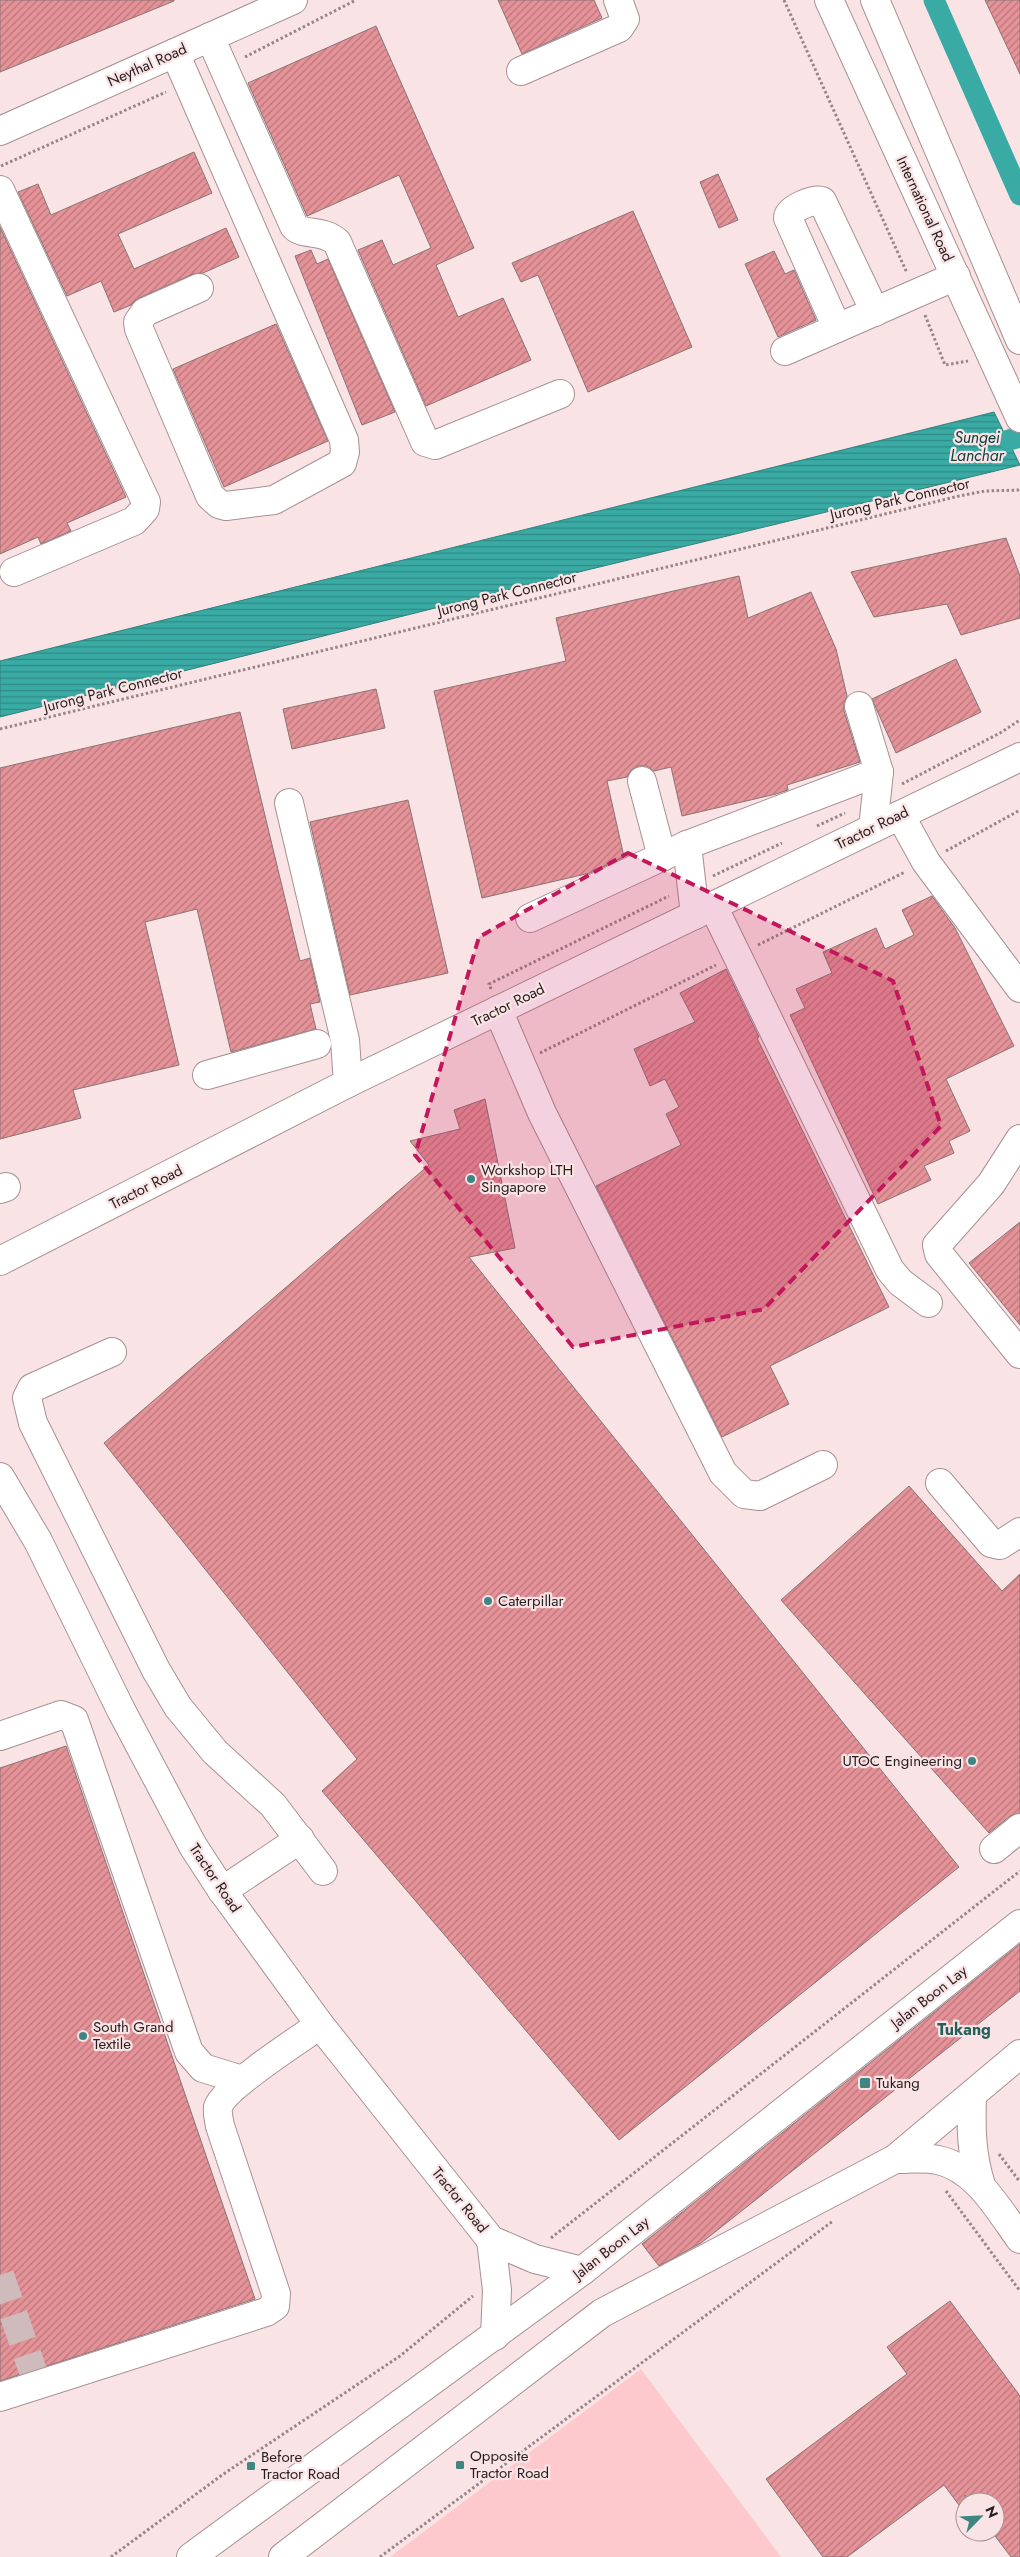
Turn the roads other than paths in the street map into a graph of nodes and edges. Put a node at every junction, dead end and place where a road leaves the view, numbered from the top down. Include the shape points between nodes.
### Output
1 (293, 0) edge
2 (618, 0) edge
3 (829, 0) edge
4 (875, 0) edge
5 (210, 37) junction
6 (175, 53) junction
7 (521, 71) dead end
8 (0, 131) edge
9 (0, 190) edge
10 (956, 276) junction
11 (199, 288) dead end
12 (875, 312) junction
13 (837, 328) junction
14 (1020, 340) edge
15 (785, 351) dead end
16 (560, 394) dead end
17 (1020, 418) edge
18 (14, 572) dead end
19 (859, 706) dead end
20 (1020, 757) edge
21 (642, 781) dead end
22 (878, 784) junction
23 (289, 803) dead end
24 (900, 815) junction
25 (873, 828) junction
26 (686, 845) junction
27 (662, 857) junction
28 (704, 910) junction
29 (530, 918) dead end
30 (1020, 988) edge
31 (498, 1010) junction
32 (317, 1044) dead end
33 (207, 1075) dead end
34 (348, 1083) junction
35 (1020, 1139) edge
36 (0, 1261) edge
37 (928, 1303) dead end
38 (112, 1352) dead end
39 (1020, 1354) edge
40 (824, 1465) dead end
41 (0, 1477) edge
42 (940, 1483) dead end
43 (1020, 1532) edge
44 (0, 1736) edge
45 (1020, 1828) edge
46 (300, 1839) junction
47 (994, 1850) dead end
48 (323, 1871) dead end
49 (222, 1891) junction
50 (1020, 1924) edge
51 (320, 2024) junction
52 (1020, 2054) edge
53 (242, 2080) junction
54 (972, 2095) junction
55 (895, 2159) junction
56 (980, 2185) junction
57 (1020, 2239) edge
58 (491, 2240) junction
59 (582, 2271) junction
60 (495, 2336) junction
61 (0, 2398) edge
62 (191, 2557) edge
63 (283, 2557) edge

1 - 5 street, Neythal Road
2 - 7 street via 625,19 619,28
3 - 10 street, International Road
4 - 14 street
5 - 6 street, Neythal Road
5 - 16 street via 294,226 327,234 337,242 425,442 435,445
6 - 8 street, Neythal Road
6 - 11 street via 344,440 342,463 274,500 226,506 210,496 138,322 145,312
9 - 18 street via 146,502 145,509 134,521
10 - 12 street
10 - 17 street, International Road via 983,363
12 - 13 street
12 - 13 street via 824,204 815,200 790,212 788,218
13 - 15 street
19 - 22 street
20 - 24 street, Tractor Road
21 - 27 street
22 - 25 street
22 - 26 street
23 - 34 street via 345,1040
24 - 25 street, Tractor Road
24 - 30 street via 926,862
25 - 28 street, Tractor Road
26 - 27 street
26 - 28 street via 692,885
27 - 29 street
28 - 31 street, Tractor Road
28 - 37 street via 737,955 890,1270 900,1282
31 - 34 street, Tractor Road
31 - 40 street via 542,1113 723,1473 744,1494 760,1496
32 - 33 street
34 - 36 street, Tractor Road
35 - 39 street via 991,1184 937,1245 939,1254
38 - 46 street via 32,1388 27,1398 34,1423 156,1670 178,1707 216,1752 273,1805
41 - 49 street, Tractor Road via 38,1541 121,1710 193,1846
42 - 43 street via 991,1543 1000,1545
44 - 53 street via 61,1715 74,1720 189,2052 203,2068
45 - 47 street
46 - 48 street
46 - 49 street
49 - 51 street, Tractor Road
50 - 59 street, Jalan Boon Lay
51 - 53 street
51 - 58 street, Tractor Road
52 - 54 street
53 - 61 street via 222,2100 218,2118 276,2294 275,2306 266,2312 37,2383
54 - 55 street
54 - 56 street via 970,2135
55 - 56 street via 937,2159 953,2164
55 - 63 street via 602,2312
56 - 57 street
58 - 59 street, Tractor Road via 536,2259
58 - 60 street, Tractor Road via 497,2290
59 - 60 street, Jalan Boon Lay
60 - 62 street, Jalan Boon Lay

